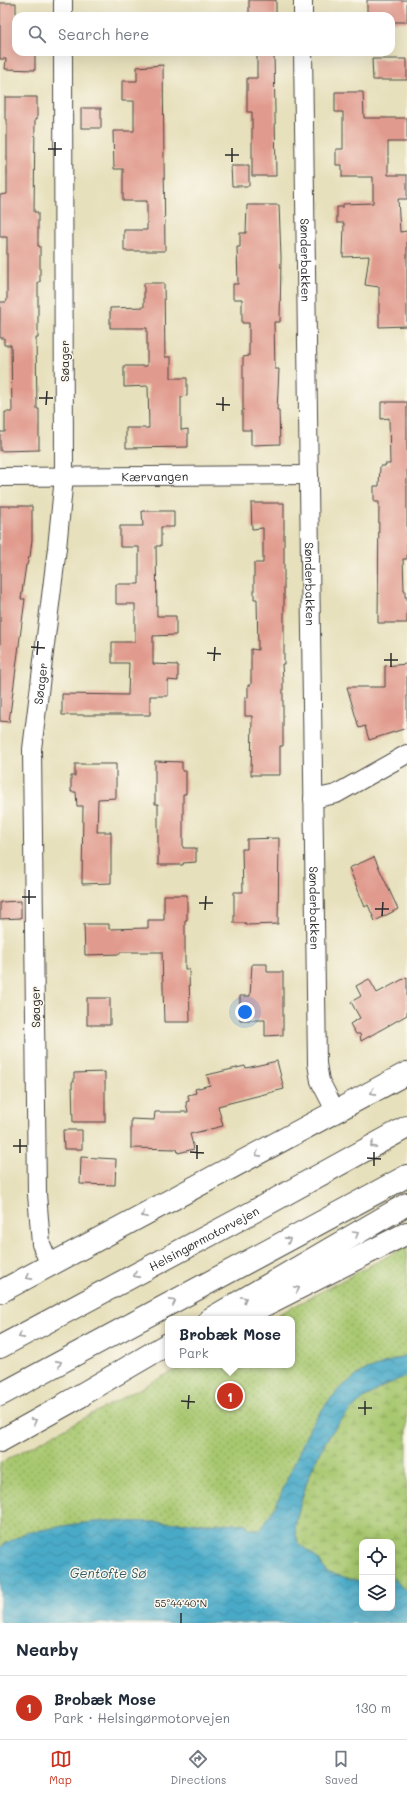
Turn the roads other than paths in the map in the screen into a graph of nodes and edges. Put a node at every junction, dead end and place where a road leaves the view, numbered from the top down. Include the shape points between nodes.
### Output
1 (63, 0) edge
2 (303, 0) edge
3 (63, 12) edge
4 (303, 12) edge
5 (63, 56) edge
6 (303, 56) edge
7 (309, 475) junction
8 (0, 477) edge
9 (64, 477) junction
10 (407, 754) edge
11 (313, 799) junction
12 (407, 1073) edge
13 (336, 1112) junction
14 (407, 1126) edge
15 (407, 1176) edge
16 (407, 1204) edge
17 (407, 1233) edge
18 (50, 1265) junction
19 (0, 1292) edge
20 (215, 1316) edge
21 (243, 1316) edge
22 (165, 1346) edge
23 (0, 1347) edge
24 (165, 1354) edge
25 (0, 1395) edge
26 (65, 1404) junction
27 (0, 1441) edge

1 - 3 street
2 - 4 street
5 - 9 street, Søager
6 - 7 street, Sønderbakken
7 - 9 street, Kærvangen
7 - 11 street, Sønderbakken
8 - 9 street, Kærvangen
9 - 18 street, Søager via 32,749 37,1194 41,1244
10 - 11 street via 336,794
11 - 13 street, Sønderbakken via 317,1064 320,1082
12 -> 13 main road
13 -> 18 main road
14 -> 23 main road, Helsingørmotorvejen via 244,1217
25 -> 15 main road
20 -> 16 main road
21 -> 17 main road
18 -> 19 main road
22 - 26 main road
24 - 26 main road
27 -> 26 main road

